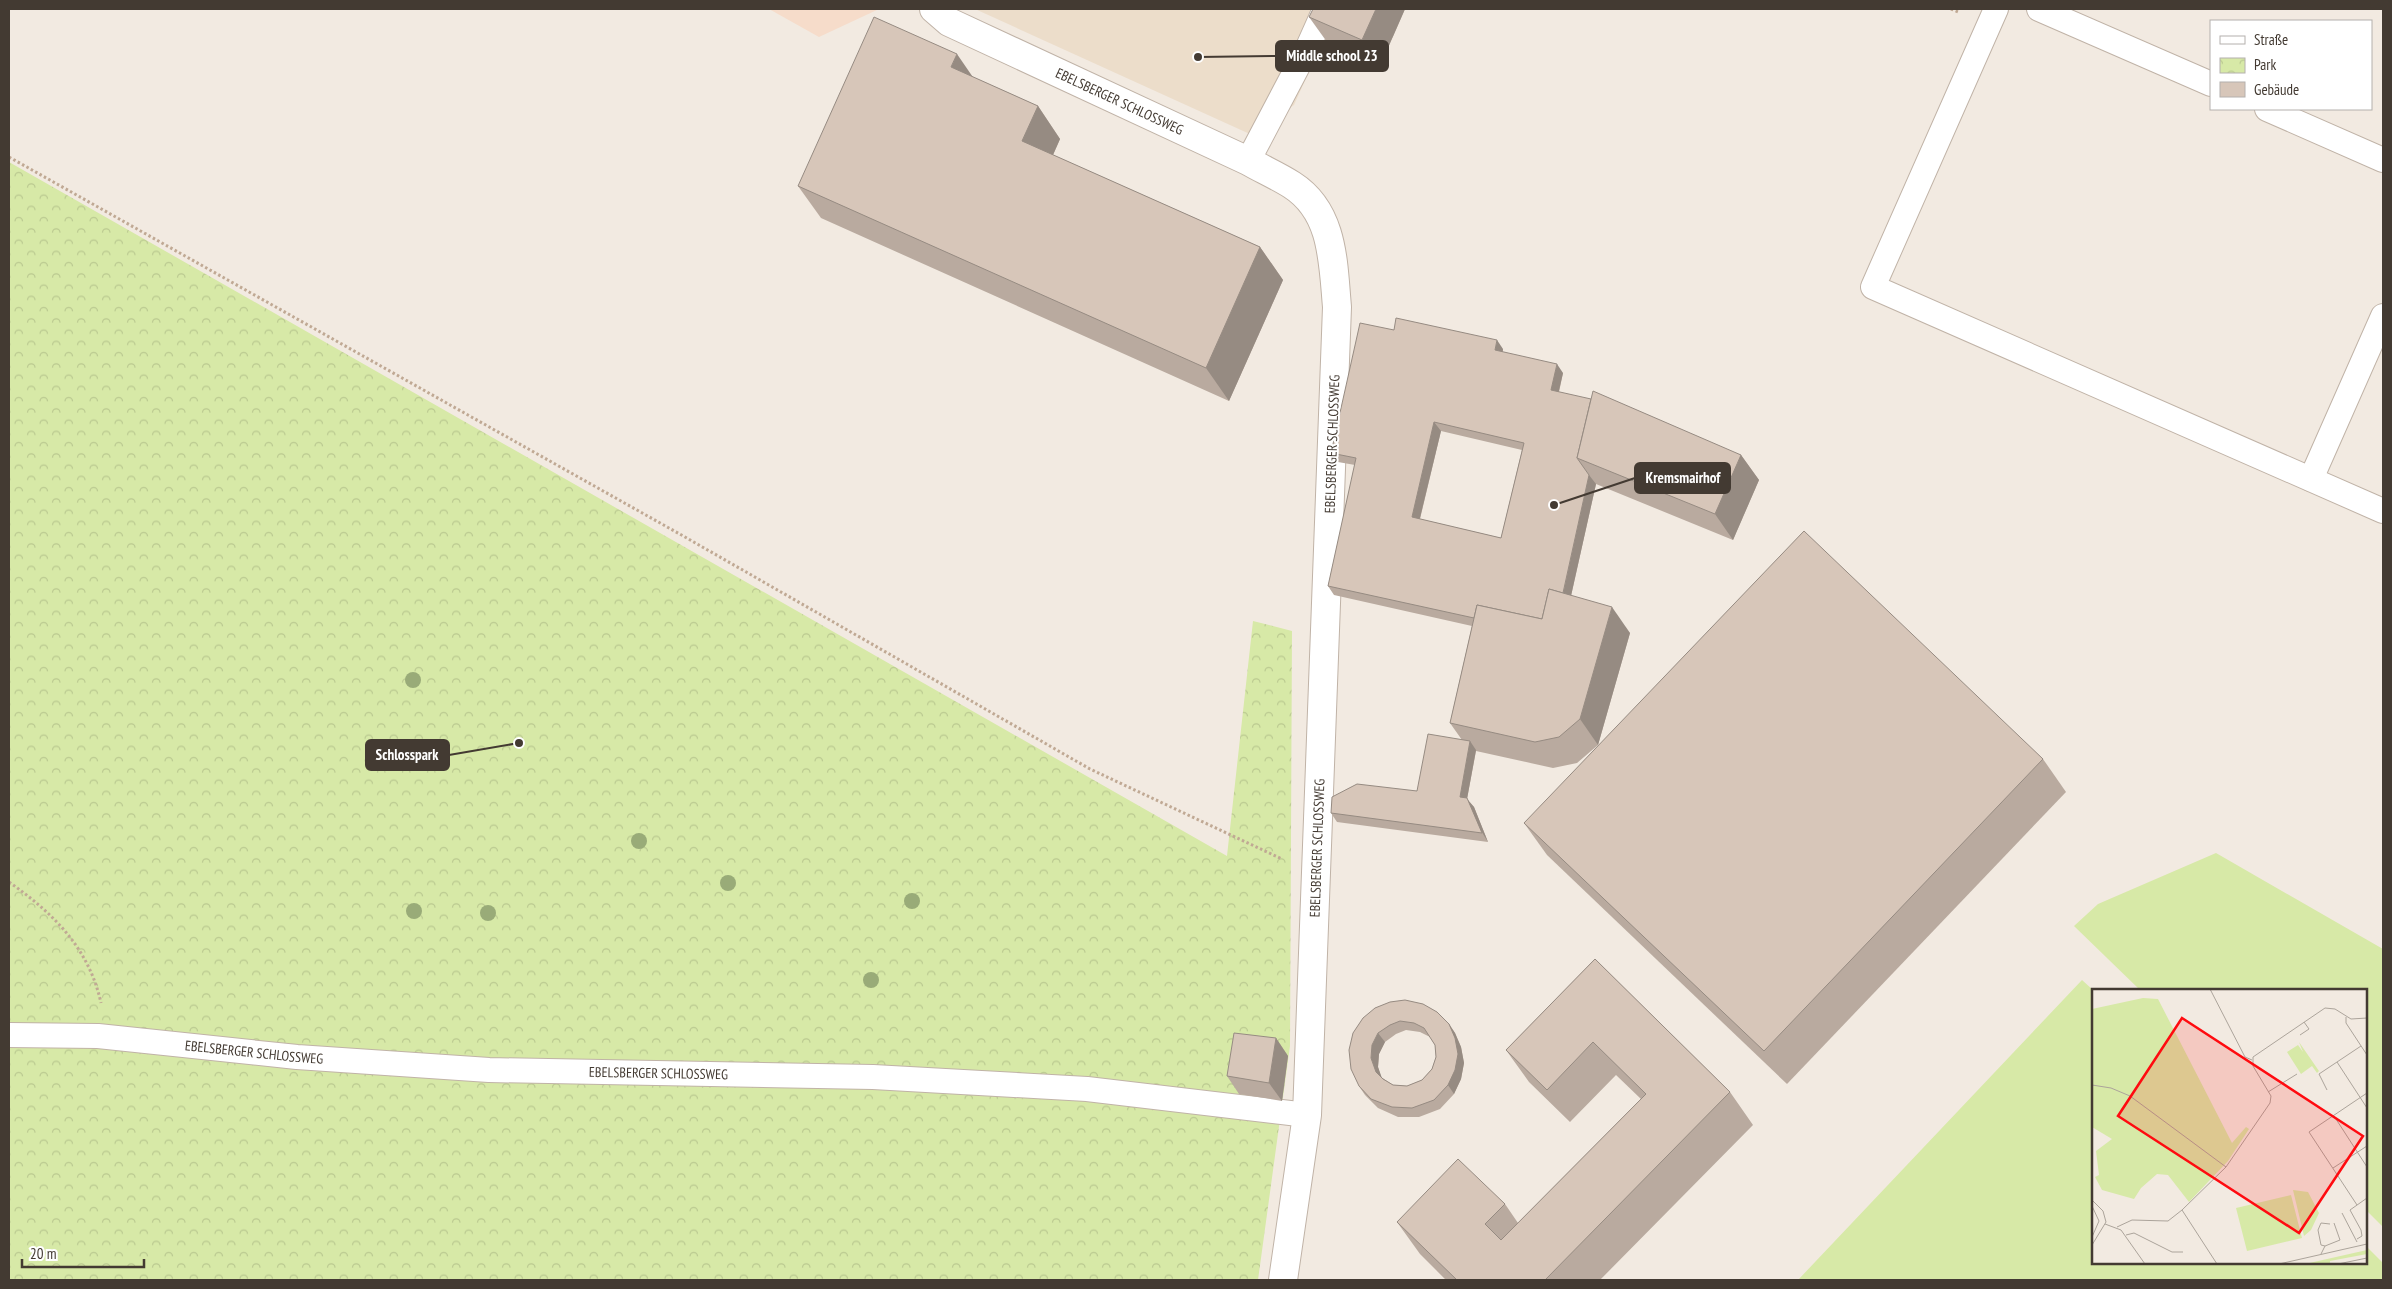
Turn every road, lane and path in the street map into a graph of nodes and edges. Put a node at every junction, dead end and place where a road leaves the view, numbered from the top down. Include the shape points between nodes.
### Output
1 (934, 9) edge
2 (1325, 9) edge
3 (1996, 9) edge
4 (2039, 9) edge
5 (2210, 84) edge
6 (2269, 110) edge
7 (9, 157) edge
8 (2383, 160) edge
9 (1248, 161) junction
10 (2383, 316) edge
11 (2311, 479) junction
12 (2383, 511) edge
13 (1290, 863) dead end
14 (9, 882) edge
15 (9, 1035) edge
16 (98, 1036) junction
17 (1307, 1115) junction
18 (1283, 1280) edge

1 - 9 street, EBELSBERGER SCHLOSSWEG via 949,22
2 - 9 lane
3 - 11 lane via 1873,287
4 - 5 lane
6 - 8 lane
7 - 13 path via 1090,769
9 - 17 street, EBELSBERGER SCHLOSSWEG via 1293,186 1313,205 1326,226 1332,253 1336,307
10 - 11 lane
11 - 12 lane
14 - 16 path via 47,911 72,939 96,978 103,1010
15 - 16 lane, EBELSBERGER SCHLOSSWEG
16 - 17 lane, EBELSBERGER SCHLOSSWEG via 297,1057 489,1070 873,1077 1087,1089
17 - 18 street, EBELSBERGER SCHLOSSWEG

